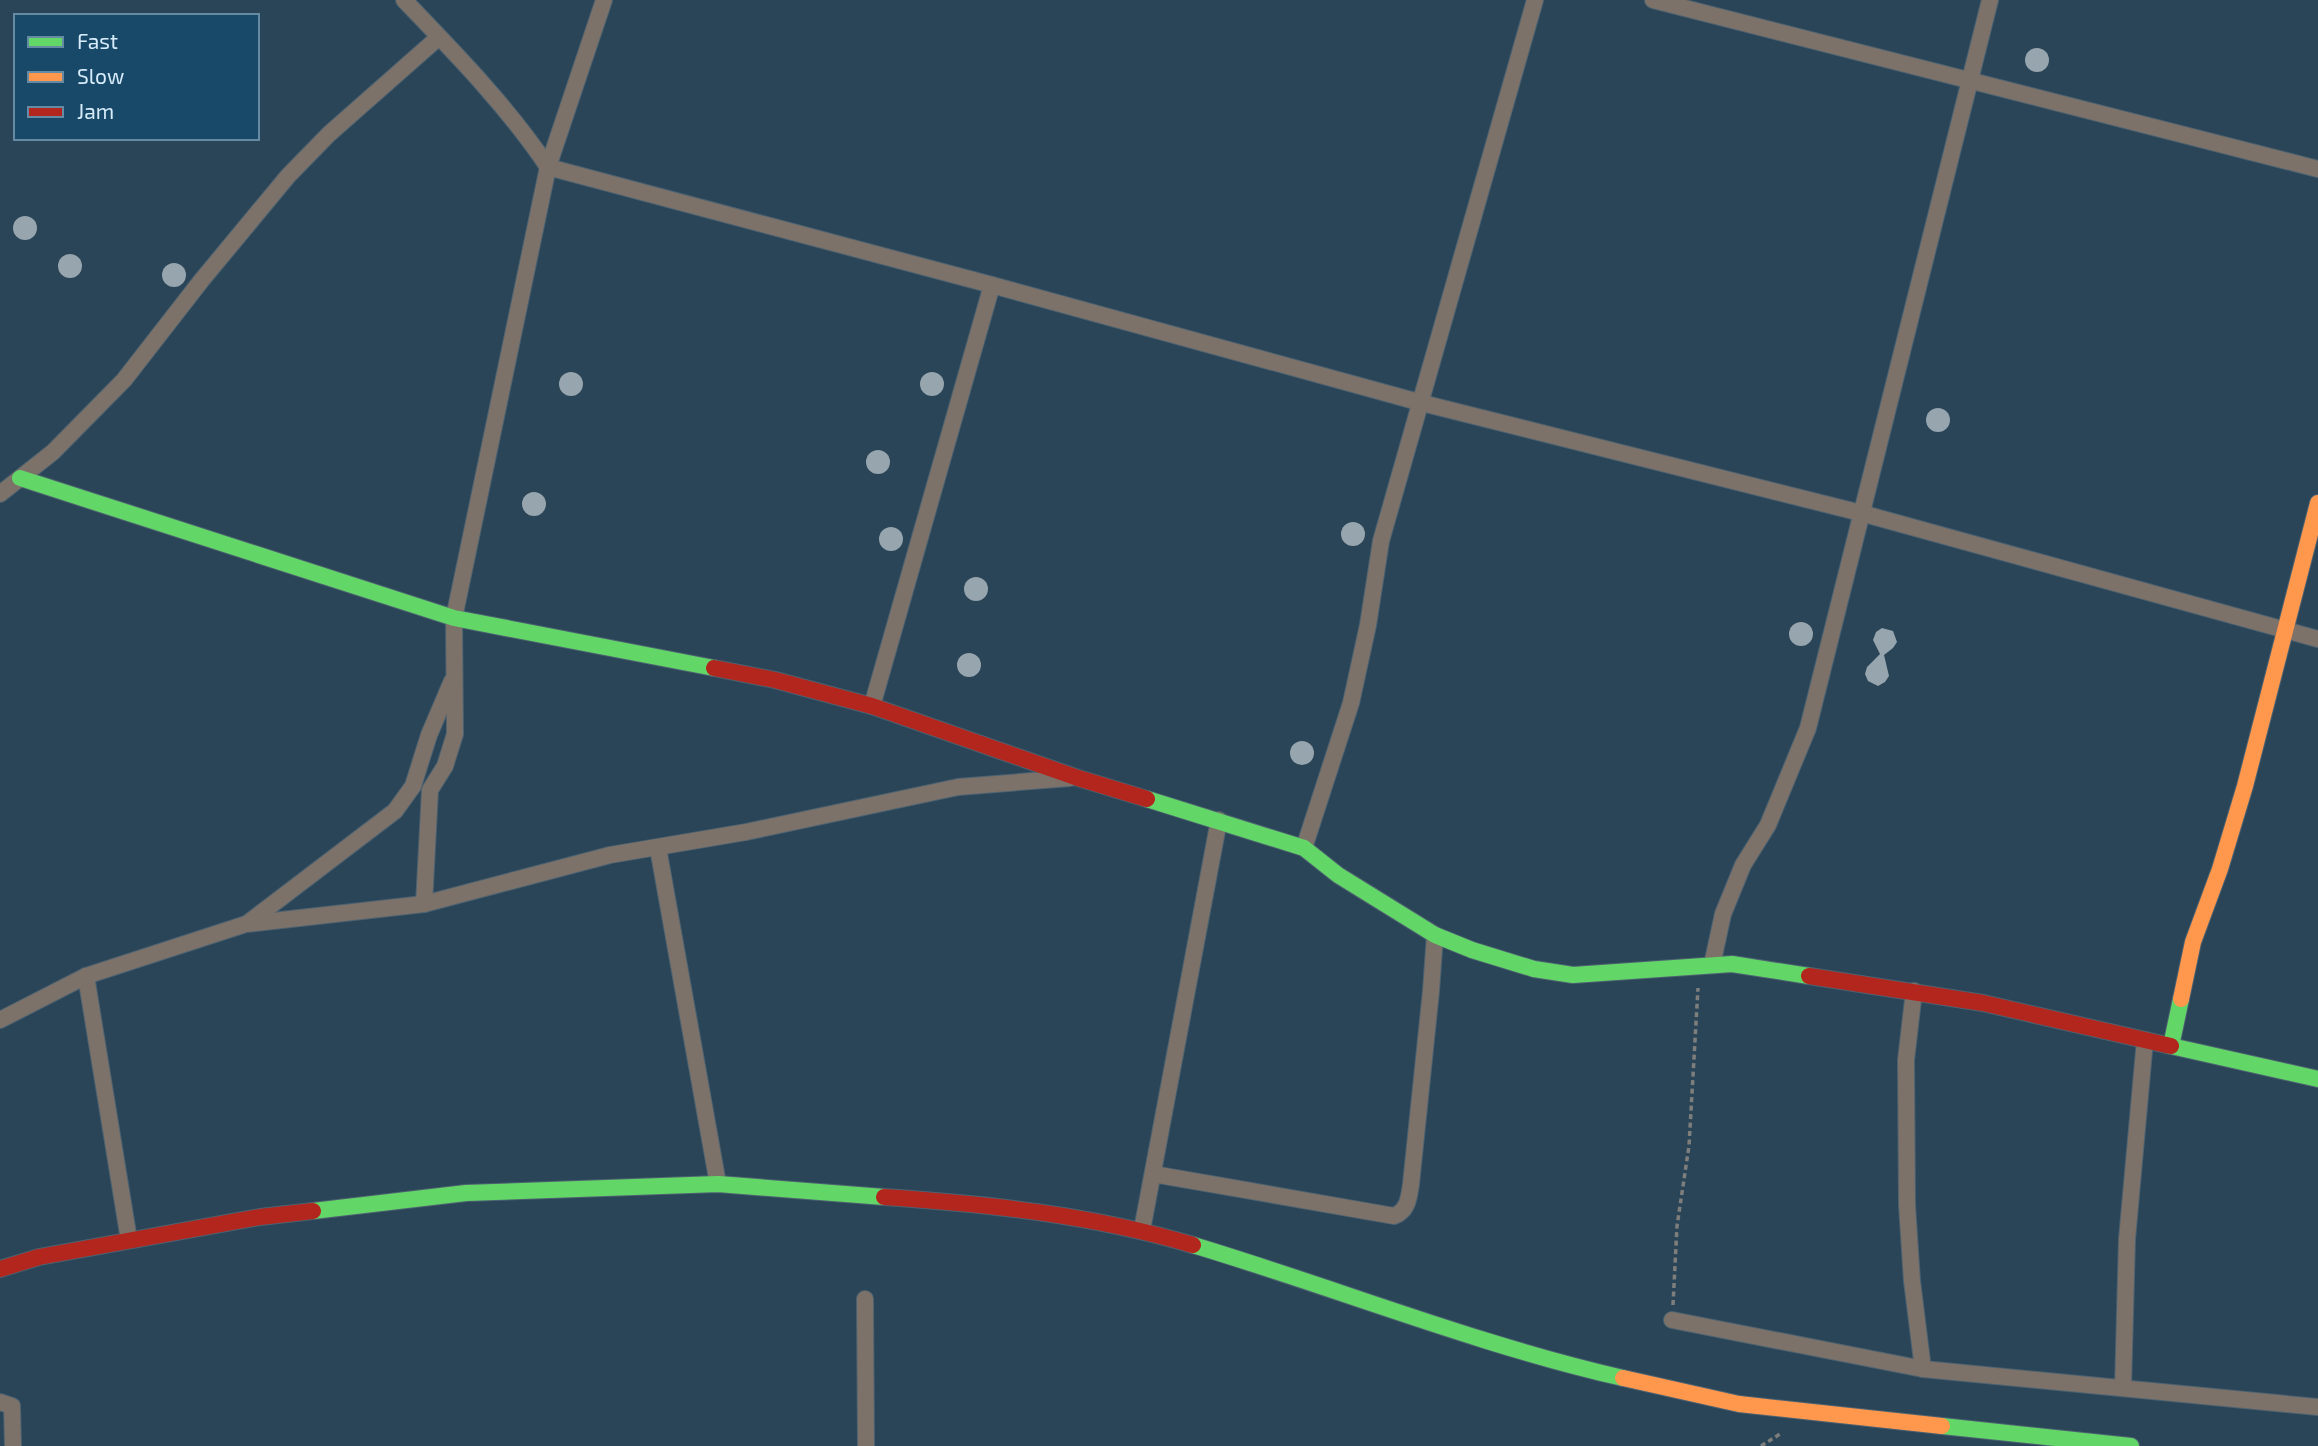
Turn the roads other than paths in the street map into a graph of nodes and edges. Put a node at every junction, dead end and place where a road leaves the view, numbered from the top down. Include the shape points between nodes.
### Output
1 (404, 0) edge
2 (604, 0) edge
3 (1535, 0) edge
4 (1653, 0) edge
5 (1990, 0) edge
6 (439, 37) junction
7 (1969, 80) junction
8 (548, 167) junction
9 (2318, 169) edge
10 (992, 285) junction
11 (1422, 403) junction
12 (20, 478) junction
13 (0, 494) edge
14 (2318, 502) edge
15 (1861, 513) junction
16 (454, 618) junction
17 (2284, 631) junction
18 (2318, 639) edge
19 (455, 675) junction
20 (872, 706) junction
21 (1078, 778) junction
22 (413, 786) junction
23 (430, 790) junction
24 (1219, 820) junction
25 (658, 848) junction
26 (1304, 848) junction
27 (424, 904) junction
28 (246, 924) junction
29 (1435, 935) junction
30 (1705, 965) junction
31 (86, 976) junction
32 (1914, 991) junction
33 (0, 1020) edge
34 (2145, 1041) junction
35 (2171, 1046) junction
36 (2318, 1079) edge
37 (1153, 1174) junction
38 (718, 1184) junction
39 (1142, 1230) junction
40 (129, 1240) junction
41 (0, 1269) edge
42 (865, 1299) dead end
43 (1672, 1320) road end
44 (1923, 1368) junction
45 (2123, 1388) junction
46 (0, 1402) edge
47 (2318, 1407) edge
48 (2121, 1445) edge
49 (13, 1446) edge
50 (866, 1446) edge

1 - 6 street
2 - 8 street
3 - 11 street
4 - 7 street
5 - 7 street
6 - 8 street via 527,136
6 - 12 street via 320,142 124,380
7 - 9 street
7 - 15 street
8 - 10 street
8 - 16 street
10 - 11 street
10 - 20 street
11 - 15 street
11 - 26 street via 1381,541 1351,703
12 - 13 street
12 - 16 main road
14 - 17 main road
15 - 17 street
15 - 30 street via 1808,728 1768,824 1743,865
16 - 19 street
16 - 20 main road via 775,680
17 - 18 street
17 - 35 main road via 2220,870 2193,942
19 - 22 street
19 - 23 street via 451,751
20 - 21 main road
21 - 24 main road
21 - 25 street via 958,787
22 - 23 street
22 - 28 street via 394,811
23 - 27 street
24 - 26 main road
24 - 37 street
25 - 27 street via 610,855
25 - 38 street
26 - 29 main road via 1338,875
27 - 28 street
28 - 31 street
29 - 30 main road via 1534,969 1573,975
29 - 37 street via 1412,1171 1402,1212 1394,1216
30 - 32 main road via 1732,964
31 - 33 street
31 - 40 street
32 - 34 main road
32 - 44 street via 1906,1060 1907,1205
34 - 35 main road
34 - 45 street via 2127,1239
35 - 36 main road
37 - 39 street
38 - 39 main road via 995,1205
38 - 40 main road via 466,1193 260,1217
39 - 48 main road via 1553,1362 1739,1404
40 - 41 main road
42 - 50 street
43 - 44 street
44 - 45 street
45 - 47 street
46 - 49 street via 12,1406

